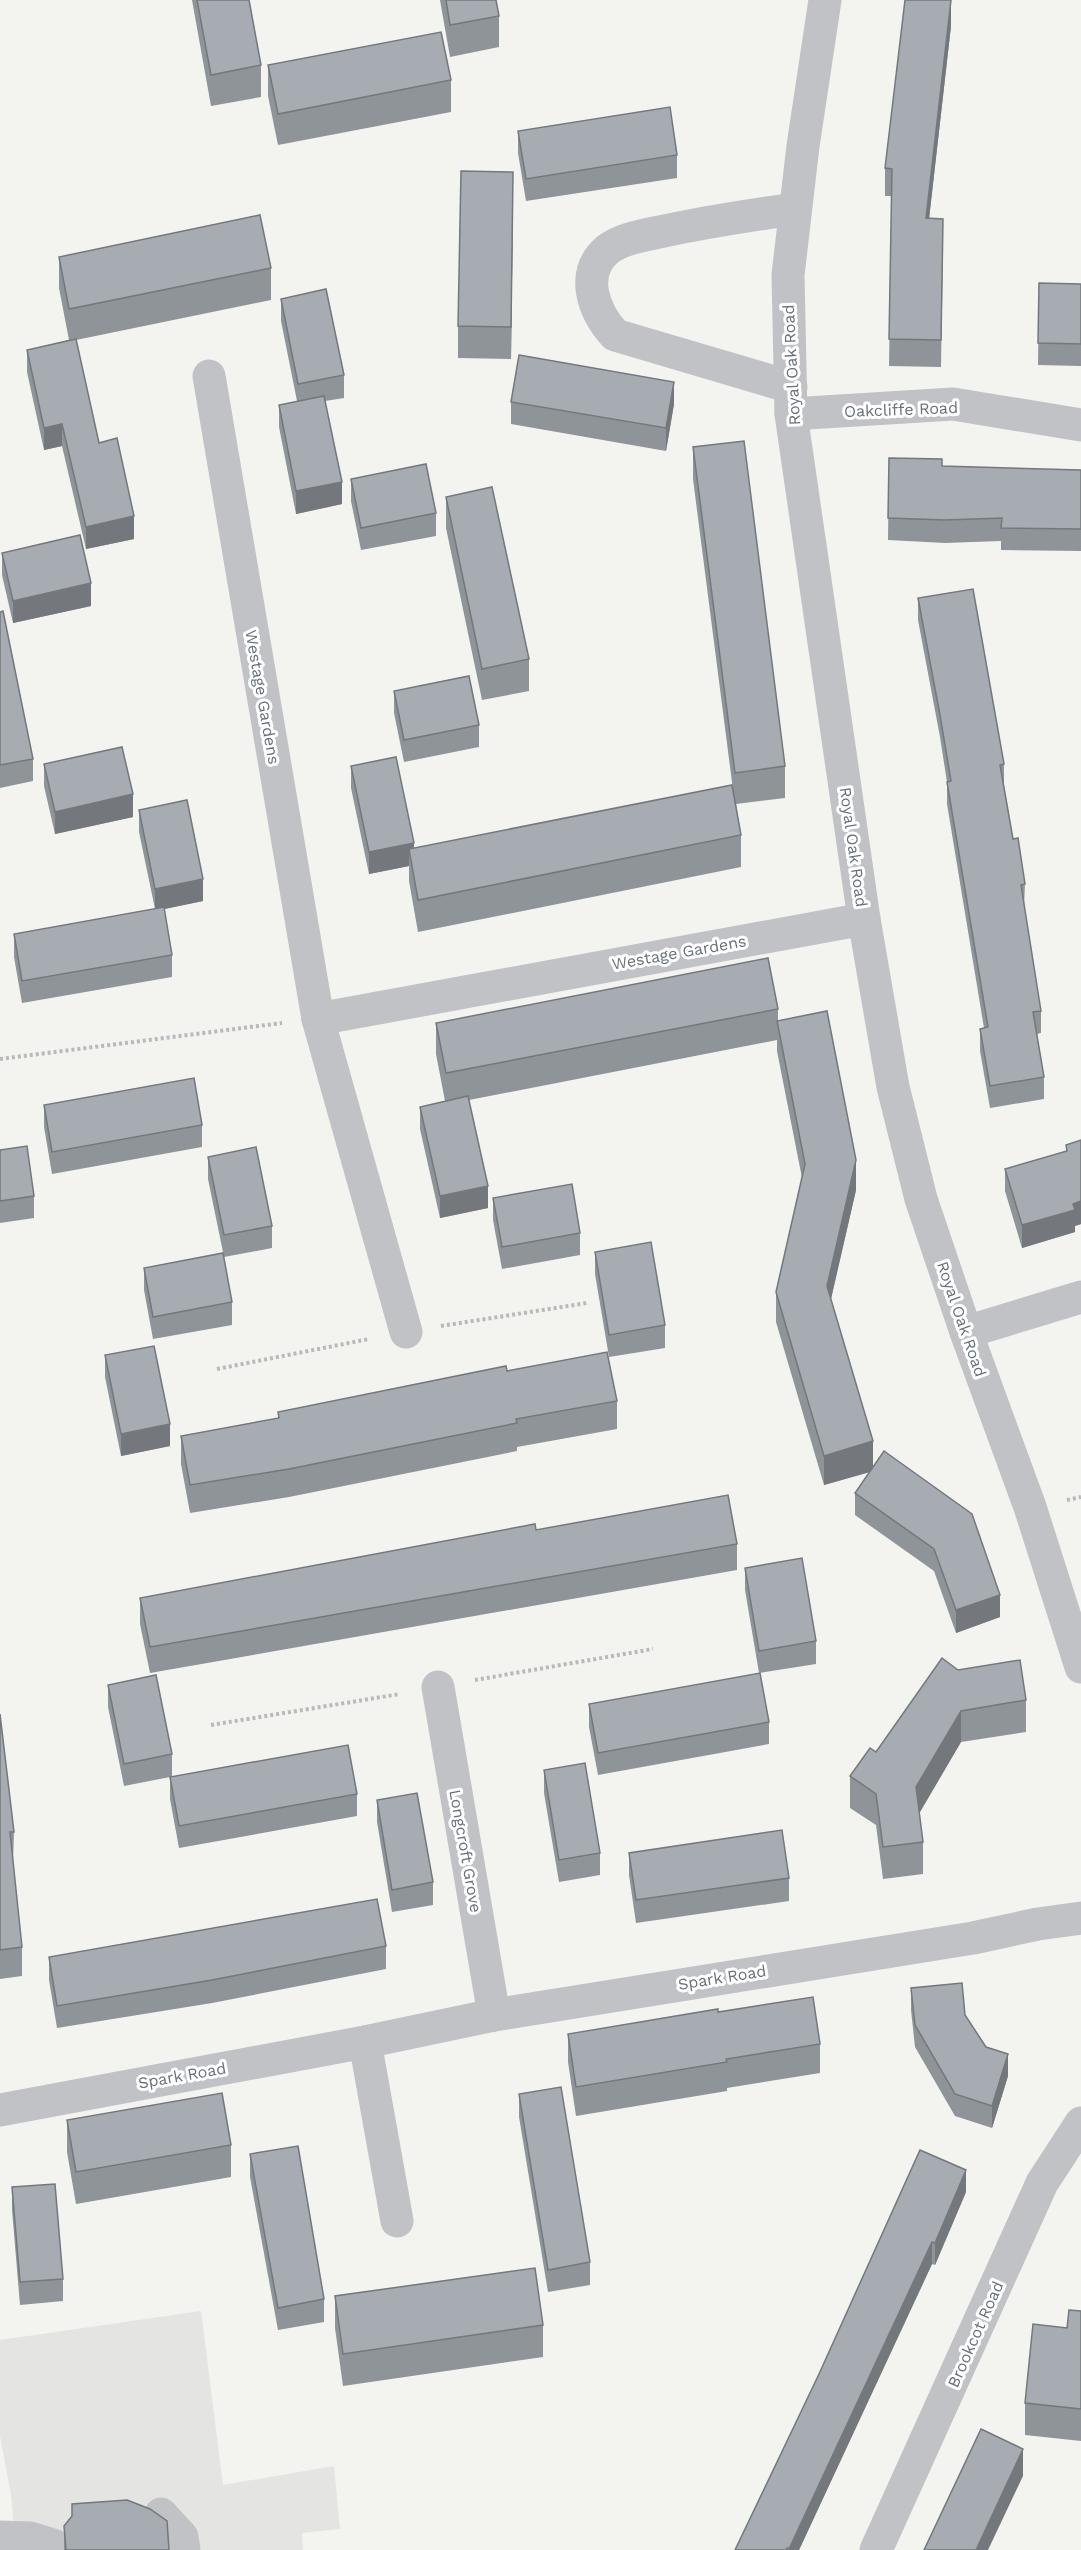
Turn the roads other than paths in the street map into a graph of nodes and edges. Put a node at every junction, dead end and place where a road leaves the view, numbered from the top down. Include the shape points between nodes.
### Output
1 (825, 0) edge
2 (795, 209) junction
3 (209, 376) dead end
4 (791, 401) junction
5 (1081, 426) edge
6 (864, 919) junction
7 (318, 1019) junction
8 (1081, 1297) edge
9 (406, 1332) dead end
10 (966, 1332) junction
11 (1081, 1667) edge
12 (438, 1687) dead end
13 (1081, 1918) edge
14 (494, 2015) junction
15 (364, 2042) junction
16 (0, 2110) edge
17 (1081, 2123) edge
18 (397, 2220) dead end
19 (161, 2514) edge
20 (0, 2537) edge
21 (54, 2550) edge
22 (184, 2550) edge
23 (876, 2550) edge

1 - 2 street, Royal Oak Road
2 - 4 street, Royal Oak Road via 788,275
2 - 4 street, Oakcliffe Road via 631,238 608,250 593,269 591,295 604,323 615,335
3 - 7 street, Westage Gardens
4 - 5 street, Oakcliffe Road via 953,404
4 - 6 street, Royal Oak Road
6 - 7 street, Westage Gardens
6 - 10 street, Royal Oak Road via 896,1097 921,1199
7 - 9 street, Westage Gardens
8 - 10 street
10 - 11 street, Royal Oak Road via 1030,1507
12 - 14 street, Longcroft Grove
13 - 14 street, Spark Road
14 - 15 street, Spark Road
15 - 16 street, Spark Road
15 - 18 street
17 - 23 street, Brookcot Road via 1042,2183
19 - 22 street via 182,2537
20 - 21 street via 30,2538 53,2546

